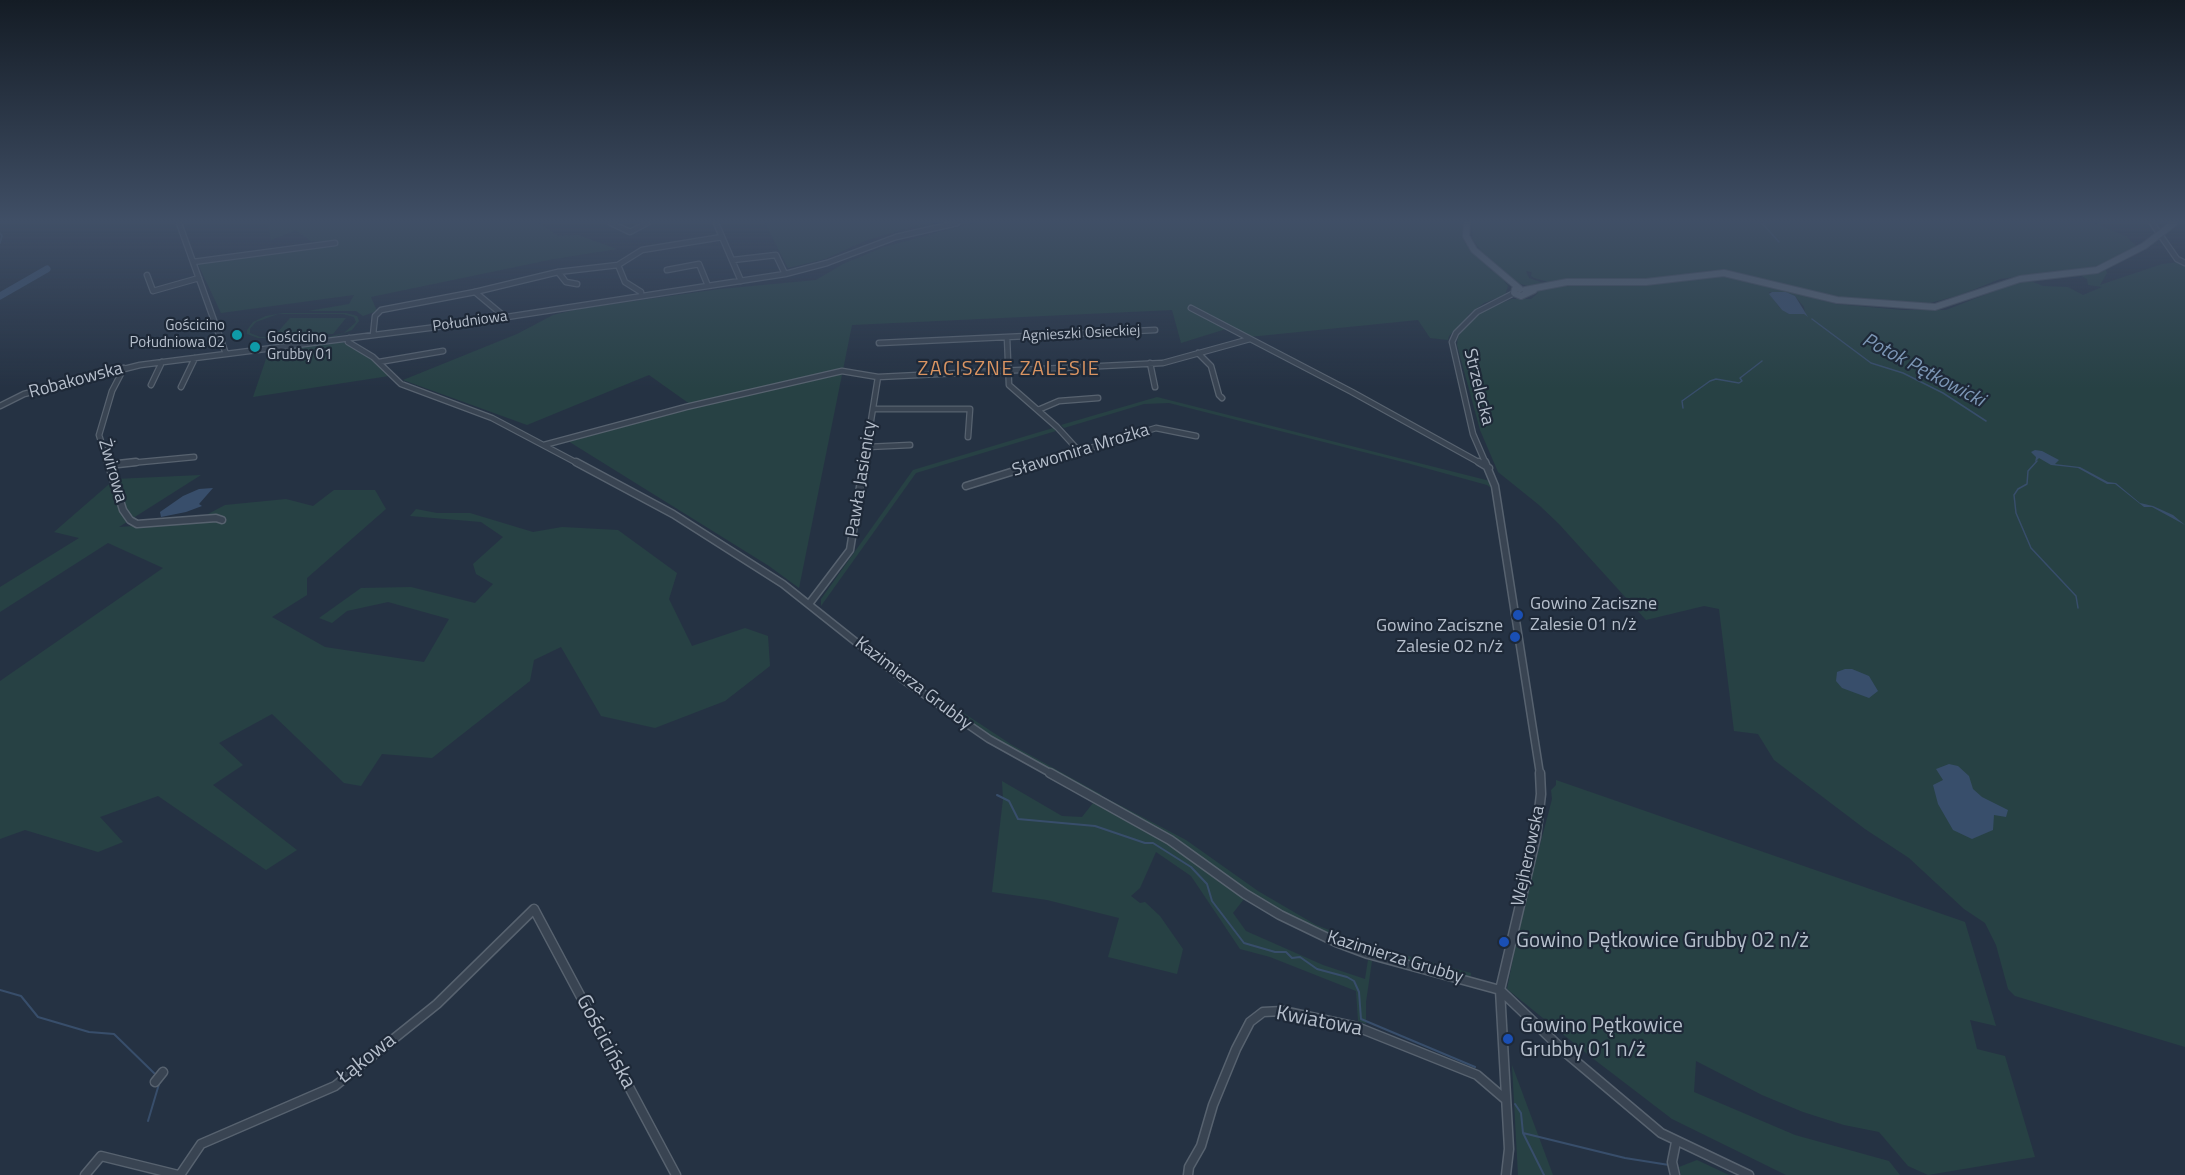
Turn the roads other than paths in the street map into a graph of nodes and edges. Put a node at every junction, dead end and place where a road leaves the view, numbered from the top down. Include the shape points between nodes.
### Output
1 (148, 278) edge
2 (199, 278) joint
3 (534, 278) edge
4 (563, 278) edge
5 (623, 278) edge
6 (705, 278) edge
7 (740, 278) edge
8 (761, 278) edge
9 (1506, 278) edge
10 (1682, 278) edge
11 (1744, 278) edge
12 (2030, 278) edge
13 (741, 281) junction
14 (577, 284) dead end
15 (708, 286) junction
16 (475, 292) junction
17 (1520, 292) junction
18 (641, 296) junction
19 (1191, 308) dead end
20 (505, 317) junction
21 (1155, 330) dead end
22 (373, 335) junction
23 (1007, 337) junction
24 (349, 338) junction
25 (1250, 339) junction
26 (879, 343) dead end
27 (443, 351) dead end
28 (1198, 353) junction
29 (226, 354) junction
30 (195, 358) junction
31 (162, 362) junction
32 (379, 362) junction
33 (1150, 363) junction
34 (124, 368) junction
35 (1009, 370) junction
36 (878, 377) junction
37 (151, 385) dead end
38 (181, 387) dead end
39 (1155, 387) dead end
40 (1098, 398) dead end
41 (1222, 398) dead end
42 (0, 406) edge
43 (873, 410) junction
44 (1038, 410) junction
45 (1196, 436) dead end
46 (968, 437) dead end
47 (544, 445) junction
48 (910, 445) dead end
49 (867, 447) junction
50 (1079, 451) junction
51 (195, 457) dead end
52 (110, 465) junction
53 (1489, 468) junction
54 (966, 486) dead end
55 (222, 520) dead end
56 (810, 604) junction
57 (534, 909) joint
58 (1500, 990) junction
59 (163, 1072) dead end
60 (155, 1082) dead end
61 (1505, 1099) junction
62 (1676, 1142) junction
63 (86, 1175) edge
64 (179, 1175) edge
65 (676, 1175) edge
66 (1188, 1175) edge
67 (1506, 1175) edge
68 (1675, 1175) edge
69 (1749, 1175) edge

1 - 2 street via 153,291
2 - 29 street
3 - 16 street
4 - 14 street
5 - 18 street
6 - 15 street
7 - 13 street
8 - 13 street, Południowa
9 - 17 main road
10 - 17 main road, Strzelecka via 1567,282
11 - 12 main road, Strzelecka via 1837,300 1935,307
13 - 15 street, Południowa
15 - 18 street, Południowa
16 - 20 street
16 - 22 street via 379,311
17 - 53 street, Strzelecka via 1477,312 1452,340 1472,428
18 - 20 street, Południowa
19 - 25 street
20 - 22 street, Południowa
21 - 23 street, Agnieszki Osieckiej
22 - 24 street, Południowa
23 - 26 street, Agnieszki Osieckiej
23 - 35 street
24 - 29 street, Południowa
24 - 32 street, Kazimierza Grubby via 348,342
25 - 28 street
25 - 53 street
27 - 32 street
28 - 33 street
28 - 41 street via 1211,366
29 - 30 street, Robakowska
30 - 31 street, Robakowska
30 - 38 street
31 - 34 street, Robakowska
31 - 37 street
32 - 47 street, Kazimierza Grubby via 404,386 492,418
33 - 35 street
33 - 39 street
34 - 42 street, Robakowska via 24,394
34 - 52 street, Żwirowa via 112,391 99,435
35 - 36 street
35 - 44 street via 1010,385
36 - 43 street, Pawła Jasienicy
36 - 47 street via 842,371
40 - 44 street via 1059,401
43 - 46 street via 970,409
43 - 49 street, Pawła Jasienicy
44 - 50 street
45 - 50 street, Sławomira Mrożka via 1156,428
47 - 56 street, Kazimierza Grubby via 673,514
48 - 49 street
49 - 56 street, Pawła Jasienicy via 850,550
50 - 54 street, Sławomira Mrożka
51 - 52 street
52 - 55 street, Żwirowa via 123,510 137,524
53 - 58 street, Wejherowska via 1497,496 1541,794 1536,837
56 - 58 street, Kazimierza Grubby via 905,681 980,733 1176,843 1245,894 1286,918 1360,951
57 - 64 street, Łąkowa via 437,1004 335,1086 201,1144
57 - 65 street, Gościcińska
58 - 61 street, Wejherowska
58 - 62 street via 1614,1096
59 - 60 street
61 - 66 street, Kwiatowa via 1477,1075 1356,1027 1283,1011 1263,1011 1250,1023 1236,1049
61 - 67 street, Wejherowska via 1509,1149
62 - 68 street via 1672,1162
62 - 69 street
63 - 64 street, Łąkowa via 101,1156

